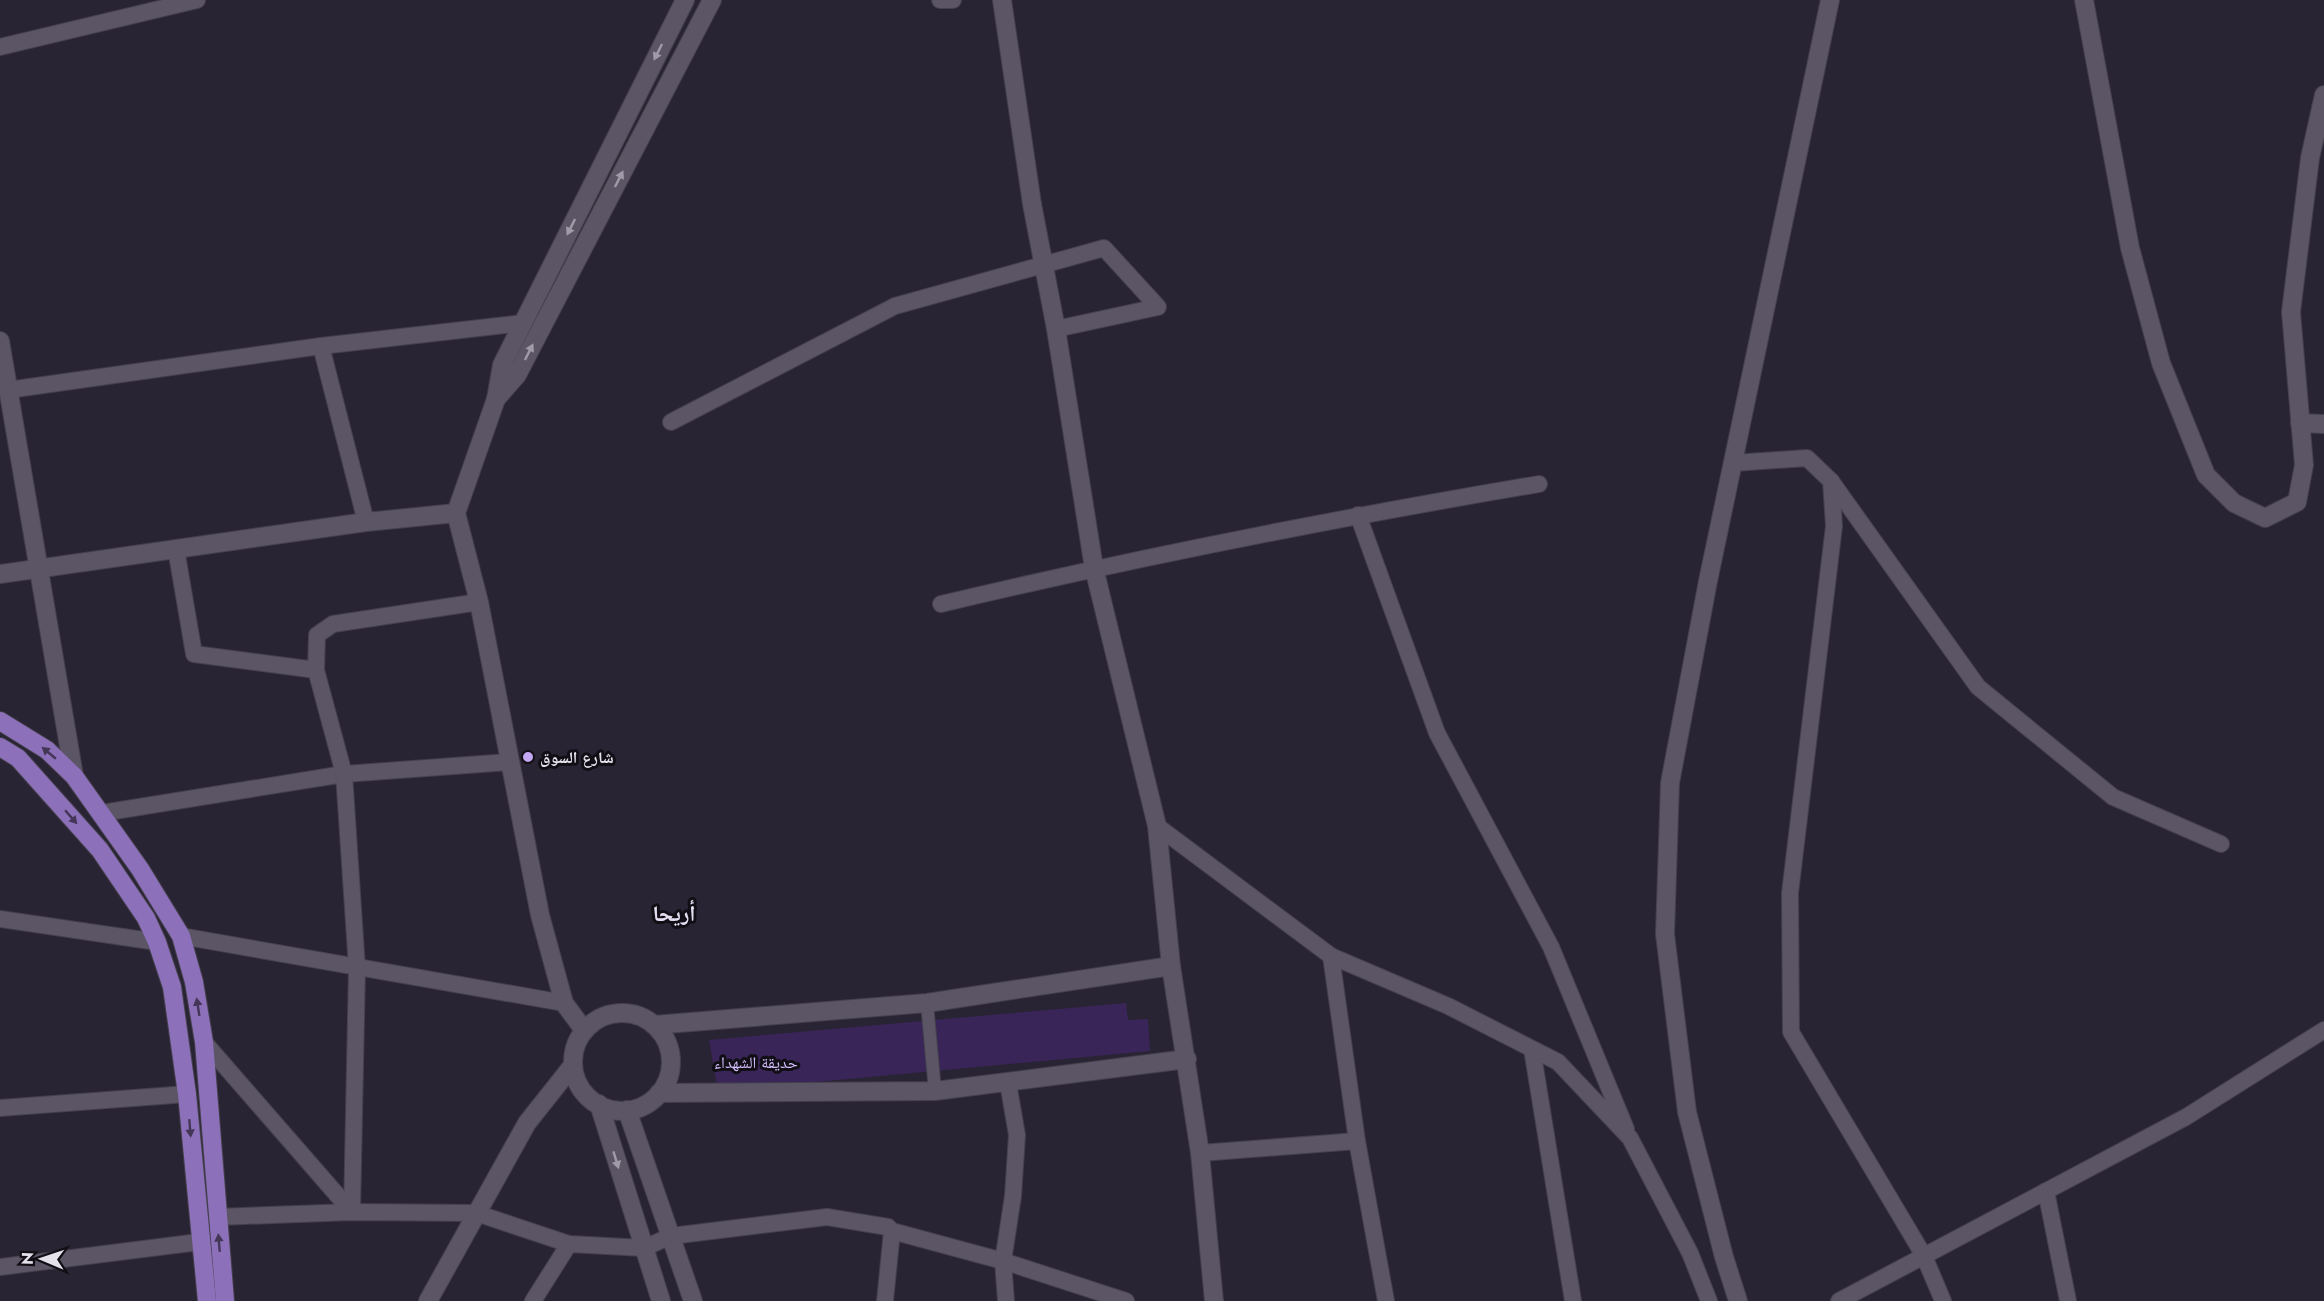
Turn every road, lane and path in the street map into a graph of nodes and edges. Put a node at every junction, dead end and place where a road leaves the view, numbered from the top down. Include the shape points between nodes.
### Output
1 (197, 0) edge
2 (685, 0) edge
3 (712, 0) edge
4 (940, 0) edge
5 (953, 0) edge
6 (1002, 0) edge
7 (1830, 0) edge
8 (2084, 0) edge
9 (157, 5) edge
10 (0, 47) edge
11 (2324, 95) edge
12 (1043, 263) junction
13 (523, 323) junction
14 (1056, 329) junction
15 (0, 340) edge
16 (321, 346) junction
17 (8, 390) junction
18 (496, 399) junction
19 (671, 422) dead end
20 (2300, 423) junction
21 (2324, 424) edge
22 (1734, 463) junction
23 (1831, 481) junction
24 (1539, 484) dead end
25 (456, 513) junction
26 (1358, 515) junction
27 (366, 522) junction
28 (176, 549) junction
29 (1094, 568) junction
30 (40, 569) junction
31 (0, 574) edge
32 (479, 602) junction
33 (941, 604) dead end
34 (316, 670) junction
35 (0, 721) edge
36 (0, 747) edge
37 (508, 762) junction
38 (344, 774) junction
39 (74, 776) junction
40 (102, 813) junction
41 (1157, 826) junction
42 (2221, 844) dead end
43 (0, 919) edge
44 (181, 936) junction
45 (157, 942) junction
46 (1331, 956) junction
47 (1171, 966) junction
48 (357, 968) junction
49 (564, 1003) junction
50 (927, 1003) junction
51 (654, 1024) junction
52 (584, 1030) junction
53 (2324, 1030) edge
54 (204, 1042) junction
55 (1532, 1049) junction
56 (1187, 1059) junction
57 (573, 1065) junction
58 (1008, 1083) junction
59 (935, 1091) junction
60 (659, 1093) junction
61 (187, 1094) junction
62 (598, 1104) junction
63 (0, 1108) edge
64 (627, 1110) junction
65 (1630, 1138) junction
66 (1357, 1141) junction
67 (1200, 1153) junction
68 (2046, 1191) junction
69 (352, 1212) junction
70 (476, 1213) junction
71 (217, 1217) junction
72 (892, 1231) junction
73 (671, 1236) junction
74 (200, 1242) junction
75 (569, 1244) junction
76 (644, 1248) junction
77 (1924, 1256) junction
78 (1003, 1261) junction
79 (0, 1267) edge
80 (207, 1301) edge
81 (225, 1301) edge
82 (428, 1301) edge
83 (533, 1301) edge
84 (661, 1301) edge
85 (693, 1301) edge
86 (885, 1301) edge
87 (1006, 1301) edge
88 (1126, 1301) edge
89 (1214, 1301) edge
90 (1386, 1301) edge
91 (1573, 1301) edge
92 (1709, 1301) edge
93 (1738, 1301) edge
94 (1839, 1301) edge
95 (1943, 1301) edge
96 (2068, 1301) edge

1 - 9 street
2 -> 13 main road
18 -> 3 main road via 517,375
4 - 5 street
6 - 12 main road
7 - 22 main road
8 - 20 main road via 2130,248 2161,363 2206,475 2234,503 2265,518 2297,502 2304,465
9 - 10 street
11 - 20 main road via 2310,158 2291,312
12 - 14 main road
12 - 14 street via 1104,248 1158,307
12 - 19 street via 894,306
13 - 16 street
13 - 18 main road via 502,365
14 - 29 main road
15 - 17 main road
16 - 17 street
16 - 27 street
17 - 30 main road
18 - 25 main road
20 - 21 main road
22 - 23 street via 1807,458
22 - 93 main road via 1670,783 1665,934 1687,1112
23 - 42 street via 1978,687 2113,797
23 - 77 street via 1834,526 1790,893 1791,1032
24 - 26 street
25 - 27 main road
25 - 32 main road
26 - 29 street
26 - 65 street via 1437,733 1551,947
27 - 28 main road
28 - 30 main road
28 - 34 street via 194,654
29 - 33 street
29 - 41 main road
30 - 31 main road
30 - 39 main road
32 - 34 street via 333,624 317,635
32 - 37 main road
34 - 38 street
39 -> 35 main road via 47,750
36 -> 45 main road via 18,758 100,850 146,918
37 - 38 street
37 - 49 main road via 540,915
38 - 40 street
38 - 48 street
39 - 40 main road
40 - 44 main road
41 - 46 street
41 - 47 main road
43 - 45 street
44 - 48 street
54 -> 44 main road
45 - 61 main road via 172,987
46 - 55 street via 1448,1006
46 - 66 street
47 - 50 main road
47 - 56 main road
48 - 49 street
48 - 69 street
49 - 52 main road
50 - 51 main road
50 - 59 street
51 - 52 main road via 641,1016 610,1014
51 - 60 main road via 664,1036 670,1058 667,1080
52 - 57 main road via 576,1044
53 - 68 street via 2186,1117
54 - 69 street
54 - 71 main road
55 - 65 street via 1558,1062
55 - 91 street
56 - 58 main road
56 - 67 main road
57 - 62 main road via 582,1091
57 - 70 main road via 527,1123
58 - 59 main road
58 - 78 street via 1017,1135
59 - 60 main road
60 - 64 main road via 649,1102
61 - 63 street
61 -> 74 main road
62 - 64 main road
62 -> 76 main road
64 - 73 main road
65 - 92 street
66 - 67 street
66 - 90 street
67 - 89 main road
68 - 77 street
68 - 96 street
69 - 70 street
69 - 71 street
70 - 75 street
70 - 82 main road
81 -> 71 main road
72 - 73 street via 888,1227 827,1217
72 - 78 street
72 - 86 street
73 - 76 street
73 - 85 main road
74 - 79 street
74 - 80 main road
75 - 76 street
75 - 83 street
76 - 84 main road
77 - 94 street
77 - 95 street
78 - 87 street
78 - 88 street

